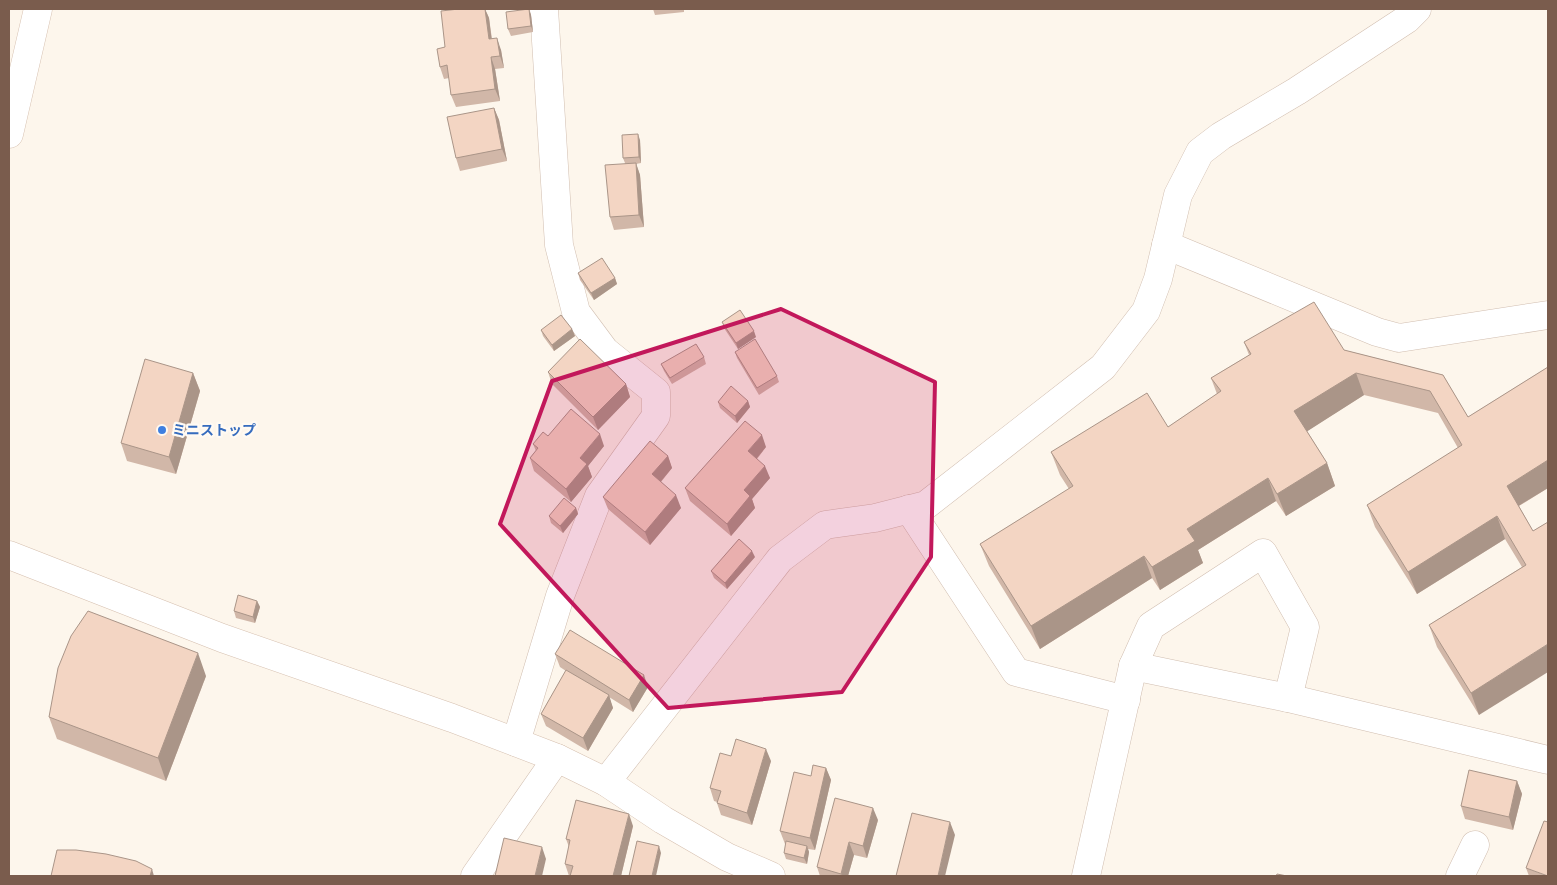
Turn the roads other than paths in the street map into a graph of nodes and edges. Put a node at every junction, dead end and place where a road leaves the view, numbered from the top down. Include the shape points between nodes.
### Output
1 (38, 9) edge
2 (544, 9) edge
3 (1416, 9) edge
4 (14, 84) edge
5 (9, 134) edge
6 (1166, 245) junction
7 (1548, 315) edge
8 (909, 509) junction
9 (9, 555) edge
10 (1133, 666) junction
11 (1288, 698) junction
12 (1126, 700) junction
13 (516, 742) junction
14 (557, 758) junction
15 (1548, 760) edge
16 (606, 782) junction
17 (1475, 845) dead end
18 (476, 876) edge
19 (771, 876) edge
20 (1086, 876) edge
21 (1460, 876) edge

1 - 4 street
2 - 13 street via 559,245 576,312 605,351 656,392 656,416 599,496 560,596
3 - 6 street via 1407,19 1200,152 1178,195
4 - 5 street
6 - 7 street via 1377,332 1399,338
6 - 8 street via 1146,311 1103,367 926,505
8 - 12 street via 1016,672
8 - 16 street via 825,525 780,559
9 - 13 street via 222,638
10 - 11 street
10 - 11 street via 1151,626 1263,553 1305,627
10 - 12 street
11 - 15 street
12 - 20 street
13 - 14 street
14 - 16 street
14 - 18 street
16 - 19 street via 719,852
17 - 21 street

